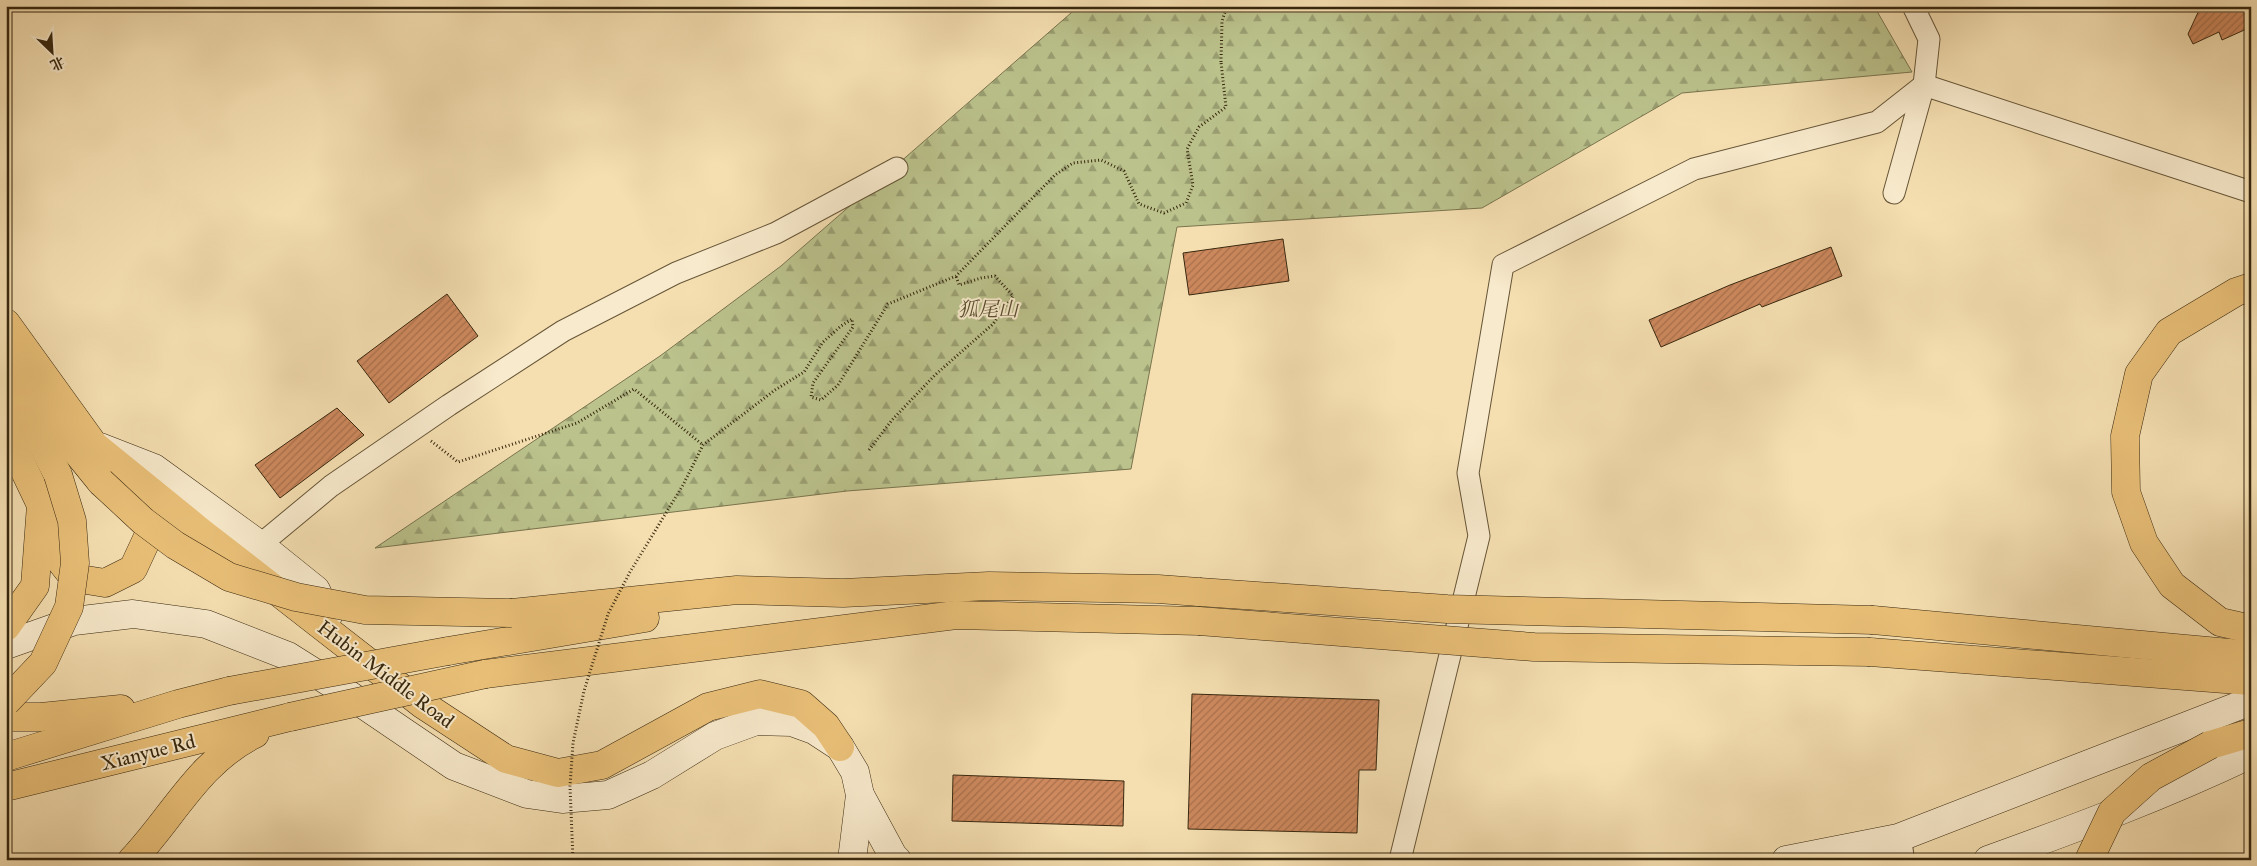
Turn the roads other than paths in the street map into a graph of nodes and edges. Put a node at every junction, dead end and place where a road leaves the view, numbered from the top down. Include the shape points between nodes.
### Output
1 (1913, 6) edge
2 (1924, 85) junction
3 (898, 168) dead end
4 (2251, 192) edge
5 (1894, 194) dead end
6 (2251, 287) edge
7 (6, 323) edge
8 (6, 358) edge
9 (6, 393) edge
10 (6, 432) edge
11 (94, 445) junction
12 (152, 492) junction
13 (41, 505) junction
14 (260, 545) junction
15 (843, 593) junction
16 (6, 627) edge
17 (2251, 629) edge
18 (339, 640) junction
19 (6, 645) edge
20 (2251, 655) edge
21 (2251, 681) edge
22 (2251, 701) edge
23 (6, 702) edge
24 (178, 704) junction
25 (6, 717) edge
26 (290, 717) junction
27 (2251, 732) edge
28 (840, 747) junction
29 (2251, 754) edge
30 (6, 757) edge
31 (6, 786) edge
32 (860, 795) junction
33 (1899, 849) edge
34 (132, 860) edge
35 (852, 860) edge
36 (897, 860) edge
37 (1400, 860) edge
38 (1786, 860) edge
39 (1988, 860) edge
40 (2089, 860) edge

1 - 2 street via 1929,39
2 - 4 street
2 - 5 street
2 - 37 street via 1877,122 1694,169 1503,265 1468,473 1479,536
3 - 14 street via 776,232 676,274 564,332 331,486
6 - 17 main road via 2236,292 2169,332 2139,374 2124,436 2126,492 2144,543 2172,585 2220,622
7 - 11 main road, Hubin Middle Road
8 - 15 main road, bridge via 101,482 143,521 175,545 229,577 296,596 365,610 512,613 737,590
9 - 23 main road, bridge via 41,442 58,475 72,521 75,563 69,607 43,663
10 - 13 main road
11 - 12 main road, Hubin Middle Road
11 - 14 main road via 154,468
12 - 13 main road via 152,528 133,570 105,583 74,578 51,550
12 - 18 main road, Hubin Middle Road
13 - 16 main road via 35,586
14 - 18 main road via 316,590
15 - 20 main road, bridge via 990,586 1158,589 1447,609 1873,620
15 - 24 main road, Xianyue Rd, bridge via 631,620 229,691
18 - 28 main road, Hubin Middle Road via 422,704 506,759 558,773 602,765 708,707 760,694 801,704 826,726
19 - 28 main road via 74,621 133,614 206,624 288,656 454,766 527,794 562,799 608,795 652,775 715,736 756,721 792,722 814,730
21 - 26 main road, bridge via 1870,652 1534,647 1199,621 956,615 485,674
22 - 33 main road
24 - 25 main road
24 - 30 main road, Xianyue Rd
26 - 31 main road, Xianyue Rd
26 - 34 main road via 238,742 204,770
27 - 40 main road, bridge via 2210,745 2151,777 2112,812
28 - 32 main road via 855,772
29 - 39 main road via 2195,781
32 - 35 main road
32 - 36 main road
33 - 38 main road

